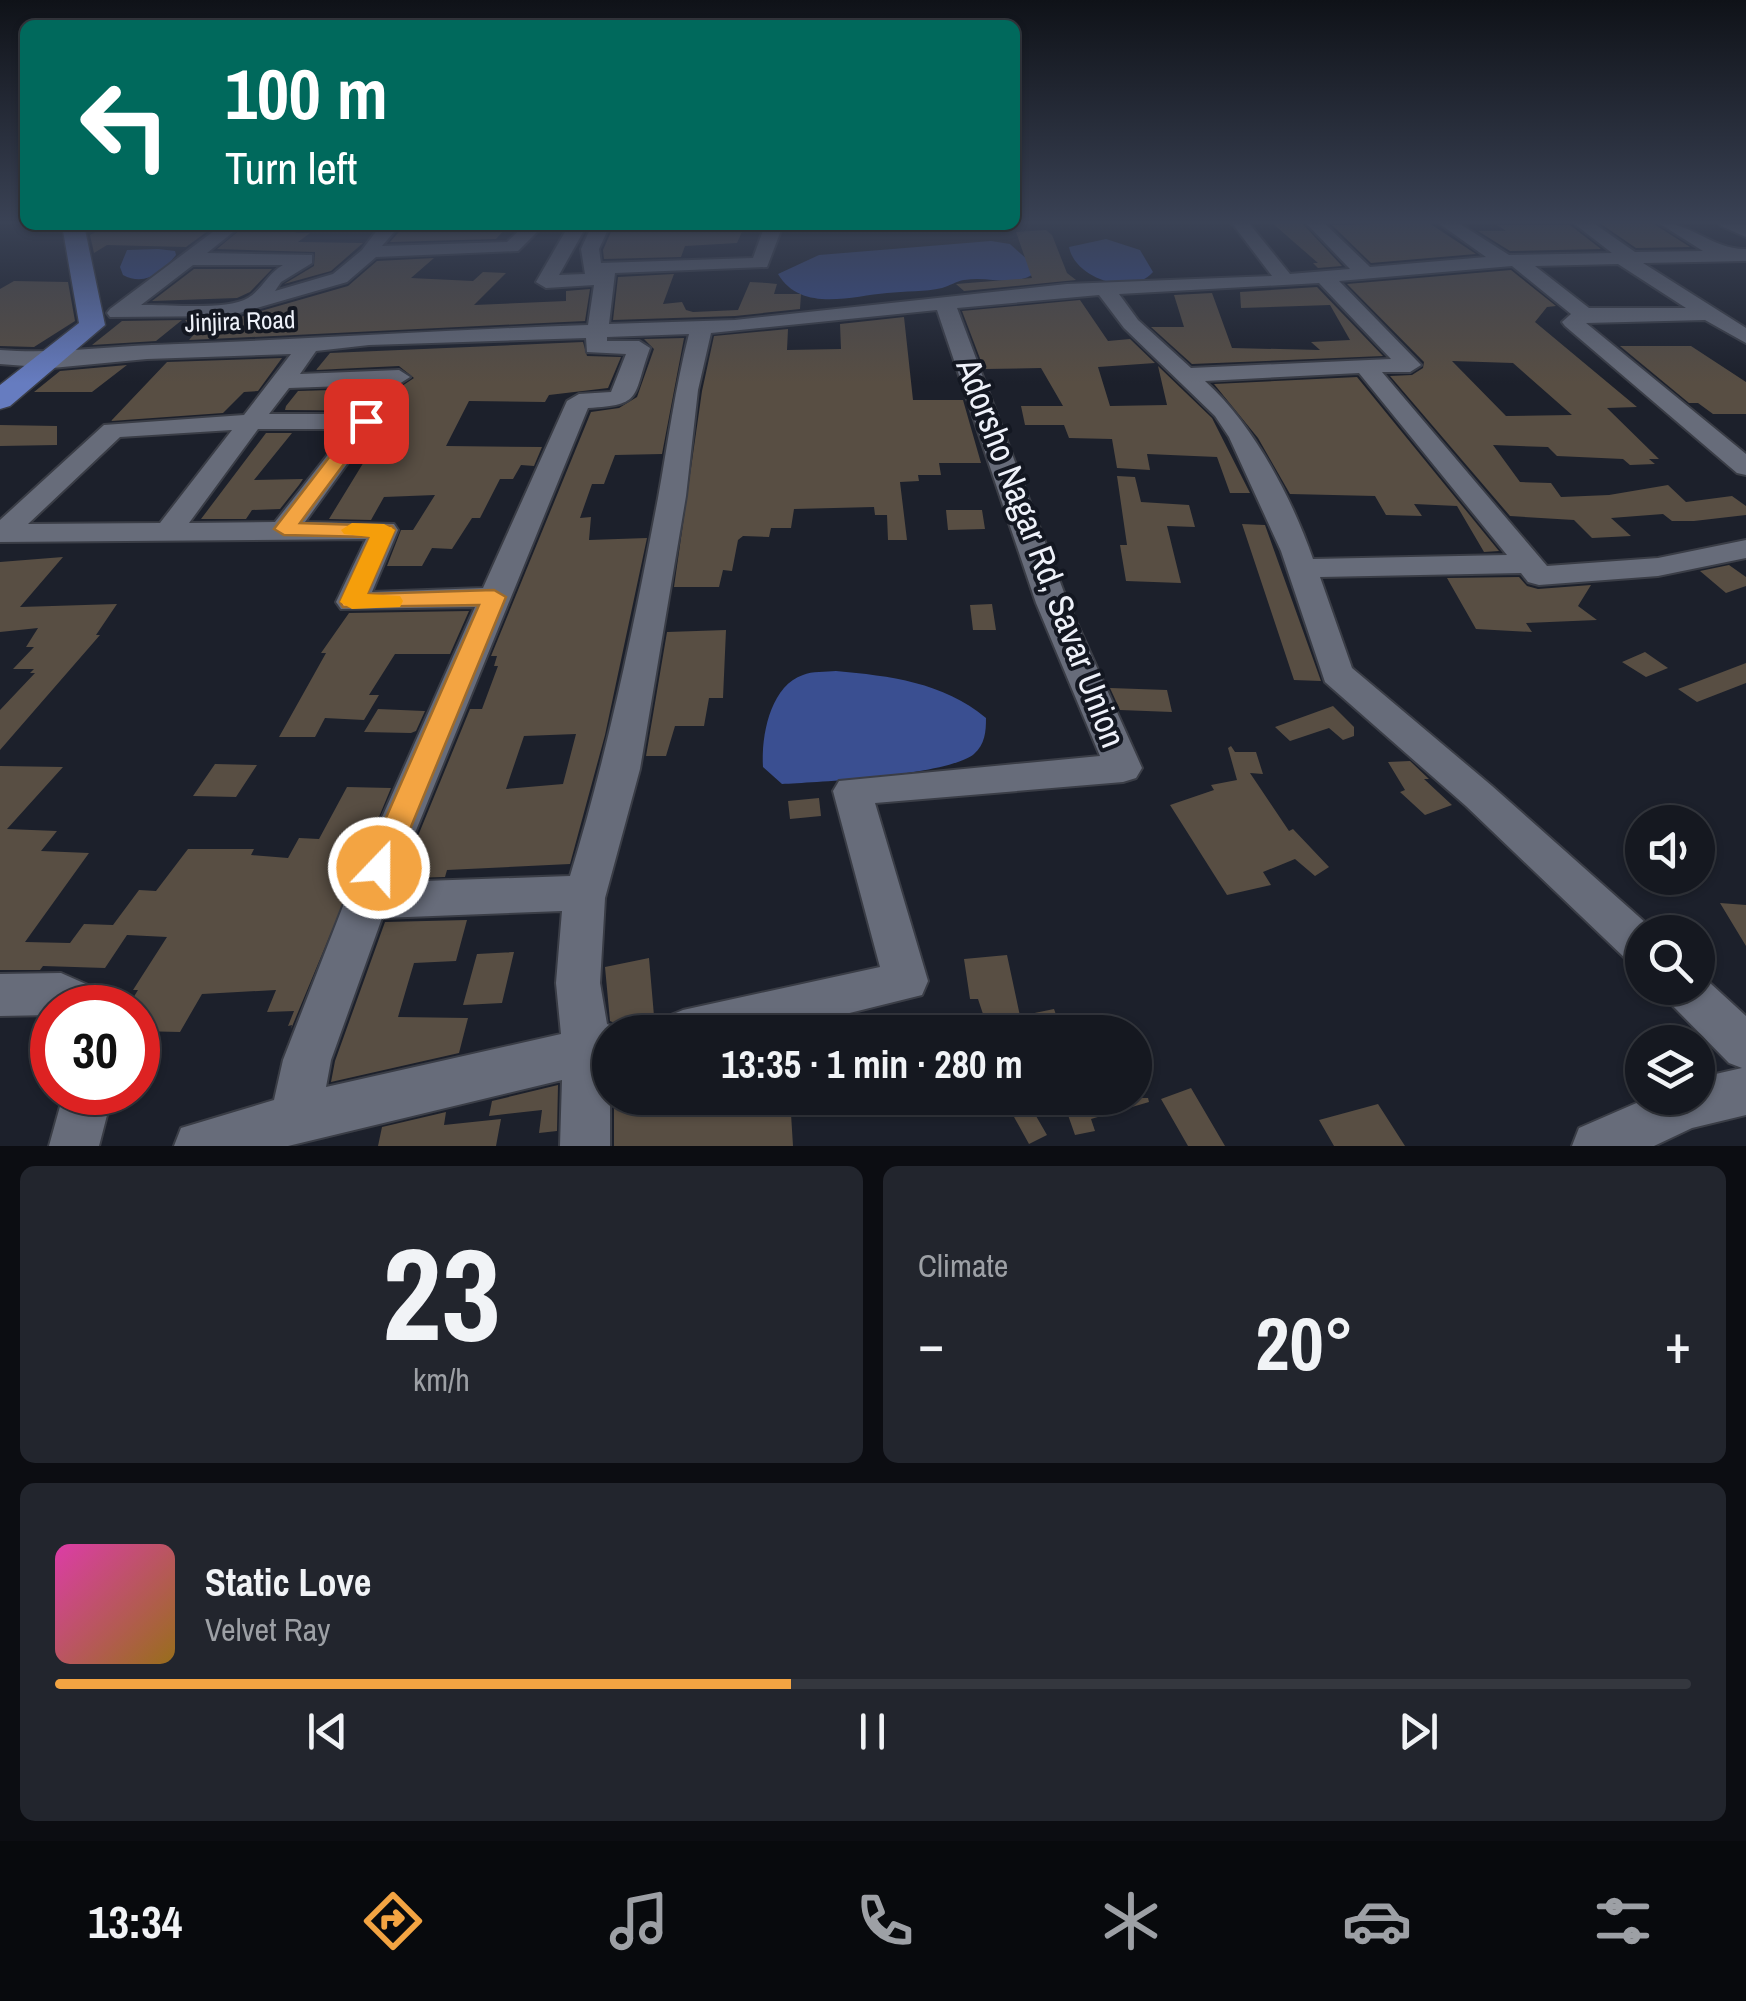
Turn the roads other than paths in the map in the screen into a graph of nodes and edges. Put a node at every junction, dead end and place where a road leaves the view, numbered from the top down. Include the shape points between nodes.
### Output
1 (82, 275) edge
2 (169, 275) edge
3 (278, 275) edge
4 (343, 275) edge
5 (550, 275) edge
6 (589, 275) edge
7 (605, 275) edge
8 (1281, 275) edge
9 (1328, 275) edge
10 (1532, 275) edge
11 (1653, 275) edge
12 (1323, 276) junction
13 (1285, 280) junction
14 (1104, 288) junction
15 (256, 302) junction
16 (945, 303) junction
17 (120, 312) junction
18 (1587, 314) junction
19 (1710, 314) junction
20 (92, 326) junction
21 (702, 326) junction
22 (600, 330) junction
23 (1746, 336) edge
24 (418, 337) junction
25 (310, 346) junction
26 (0, 357) edge
27 (52, 360) junction
28 (1365, 366) junction
29 (1185, 375) junction
30 (387, 378) junction
31 (283, 381) junction
32 (0, 400) edge
33 (366, 421) junction
34 (251, 422) junction
35 (1746, 467) edge
36 (284, 529) junction
37 (168, 530) junction
38 (1, 532) edge
39 (1746, 549) edge
40 (1528, 564) junction
41 (1302, 568) junction
42 (494, 597) junction
43 (585, 894) junction
44 (366, 901) junction
45 (1625, 931) edge
46 (0, 995) edge
47 (30, 995) edge
48 (1703, 1005) edge
49 (757, 1015) edge
50 (592, 1028) edge
51 (1746, 1047) edge
52 (592, 1049) edge
53 (1746, 1091) edge
54 (592, 1093) edge
55 (83, 1115) edge
56 (294, 1120) junction
57 (74, 1146) edge
58 (200, 1146) edge
59 (585, 1146) edge
60 (1597, 1146) edge

1 - 20 main road
2 - 17 street
3 - 15 street
4 - 15 street
5 - 6 street via 546,282
7 - 22 street
8 - 13 street
9 - 12 street, Jinjira Road
10 - 18 street
11 - 19 street
12 - 13 street, Jinjira Road
12 - 28 street via 1410,365
13 - 14 street, Jinjira Road
14 - 16 street, Jinjira Road
14 - 29 street
15 - 17 street via 228,310
16 - 21 street, Jinjira Road
16 - 49 street, Adorsho Nagar Rd, Savar Union via 1052,603 1123,768 852,791 906,981
17 - 20 street
18 - 19 street
18 - 35 street via 1572,322
19 - 23 street
20 - 27 main road
21 - 22 street, Jinjira Road
21 - 43 street via 621,769
22 - 24 street, Jinjira Road
22 - 42 street via 595,347 638,348 620,399 579,401
24 - 25 street, Jinjira Road
24 - 30 street
25 - 27 street, Jinjira Road
25 - 31 street
26 - 27 street, Jinjira Road
27 - 32 main road
28 - 29 street
28 - 40 street
29 - 41 street via 1242,438
30 - 31 street
30 - 33 street
31 - 34 street
33 - 34 street
33 - 36 street
34 - 37 street
34 - 38 street via 113,430
36 - 37 street
36 - 42 street via 384,530 352,602
37 - 38 street
39 - 40 street via 1658,567 1539,576
40 - 41 street
41 - 45 street via 1337,674
42 - 44 street
43 - 44 street
43 - 50 street via 578,983
44 - 56 street via 307,1060
46 - 47 street
48 - 51 street
52 - 56 street
53 - 60 street via 1688,1104
54 - 59 street
55 - 57 street
56 - 58 street

